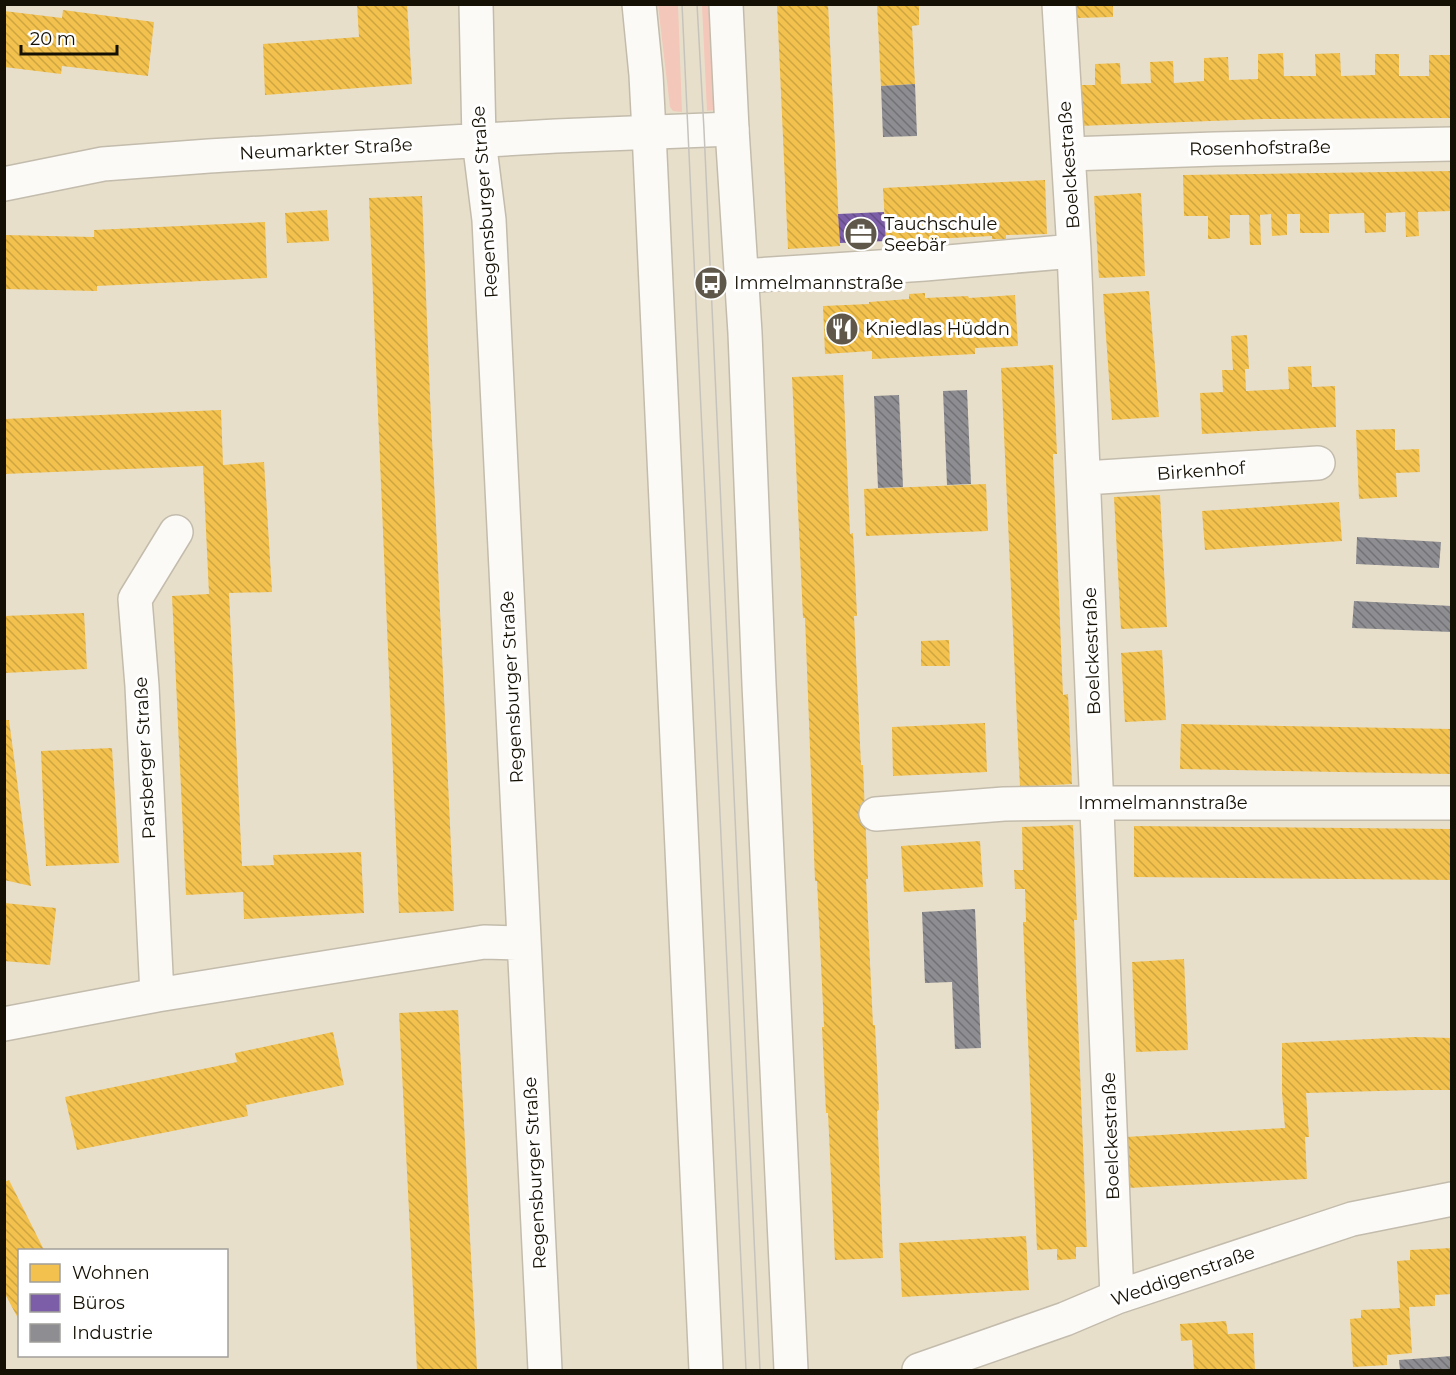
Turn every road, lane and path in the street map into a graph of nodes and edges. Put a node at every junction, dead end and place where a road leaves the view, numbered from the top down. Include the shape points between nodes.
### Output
1 (476, 4) edge
2 (639, 4) edge
3 (726, 4) edge
4 (1059, 4) edge
5 (732, 129) junction
6 (649, 132) junction
7 (479, 140) junction
8 (1452, 144) edge
9 (1069, 154) junction
10 (4, 184) edge
11 (1074, 250) junction
12 (741, 276) junction
13 (1317, 463) dead end
14 (1085, 478) junction
15 (176, 532) dead end
16 (1098, 803) junction
17 (1452, 804) edge
18 (876, 814) dead end
19 (524, 943) junction
20 (157, 995) junction
21 (4, 1024) edge
22 (1452, 1199) edge
23 (1117, 1297) junction
24 (545, 1371) edge
25 (706, 1371) edge
26 (791, 1371) edge
27 (919, 1371) edge

1 - 7 street, Regensburger Straße
2 - 6 street
3 - 5 street
4 - 9 street, Boelckestraße
5 - 6 street, Neumarkter Straße
5 - 12 street
6 - 7 street, Neumarkter Straße
6 - 25 street
7 - 10 street, Neumarkter Straße via 103,164
7 - 19 street, Regensburger Straße via 489,220
8 - 9 street, Rosenhofstraße
9 - 11 street, Boelckestraße
11 - 12 street
11 - 14 street, Boelckestraße
12 - 26 street
13 - 14 street, Birkenhof
14 - 16 street, Boelckestraße
15 - 20 street, Parsberger Straße via 135,599
16 - 17 street, Immelmannstraße
16 - 18 street, Immelmannstraße via 993,804
16 - 23 street, Boelckestraße
19 - 20 street via 484,942
19 - 24 street, Regensburger Straße
20 - 21 street
22 - 23 street, Weddigenstraße via 1352,1219
23 - 27 street, Weddigenstraße

